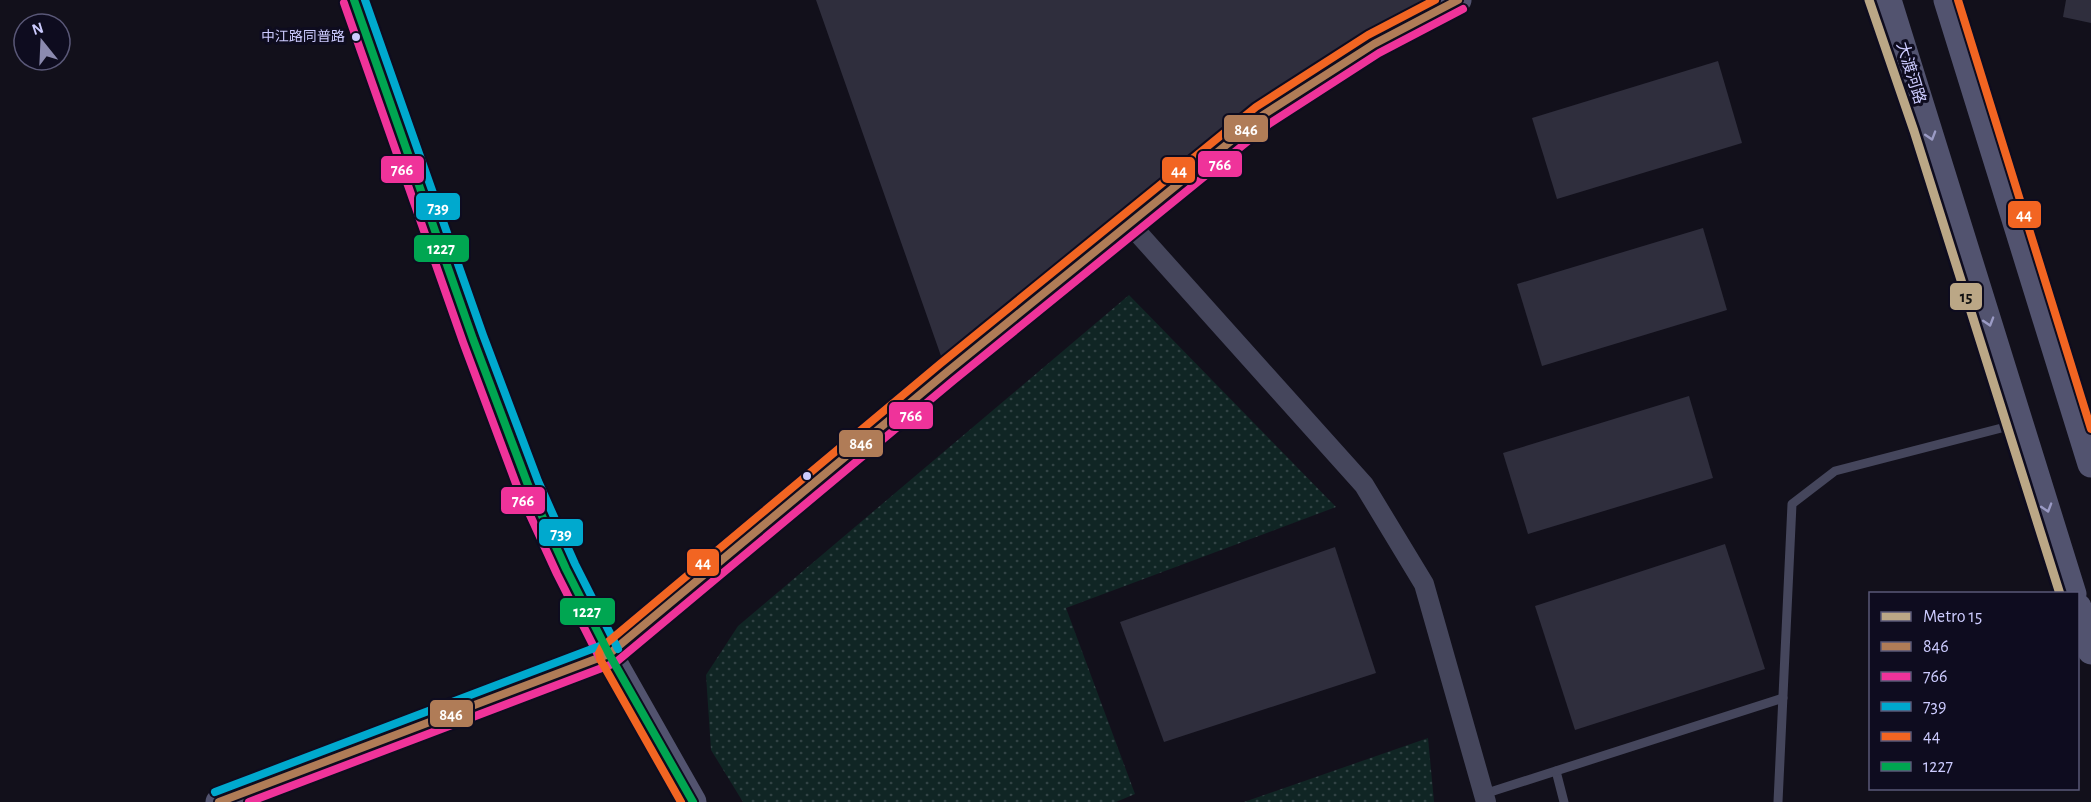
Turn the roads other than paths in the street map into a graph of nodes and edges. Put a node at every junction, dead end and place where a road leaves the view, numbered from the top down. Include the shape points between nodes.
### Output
1 (354, 0) edge
2 (1458, 0) edge
3 (1888, 0) edge
4 (1947, 0) edge
5 (1129, 224) junction
6 (2020, 423) junction
7 (2091, 464) edge
8 (2072, 592) edge
9 (2079, 611) edge
10 (2091, 651) edge
11 (609, 654) junction
12 (1783, 698) junction
13 (1556, 771) junction
14 (1485, 798) edge
15 (219, 802) edge
16 (693, 802) edge
17 (1564, 802) edge
18 (1778, 802) edge

1 - 11 street via 528,485
2 - 5 street via 1374,44 1263,115
3 -> 6 street, 大渡河路
4 - 7 street
5 - 11 street
5 - 14 street via 1364,485 1424,584
6 -> 8 street, 大渡河路
6 - 12 lane via 1835,471 1792,504
9 - 10 street
11 - 15 street
11 - 16 street
12 - 13 lane
12 - 18 lane
13 - 14 lane
13 - 17 lane

